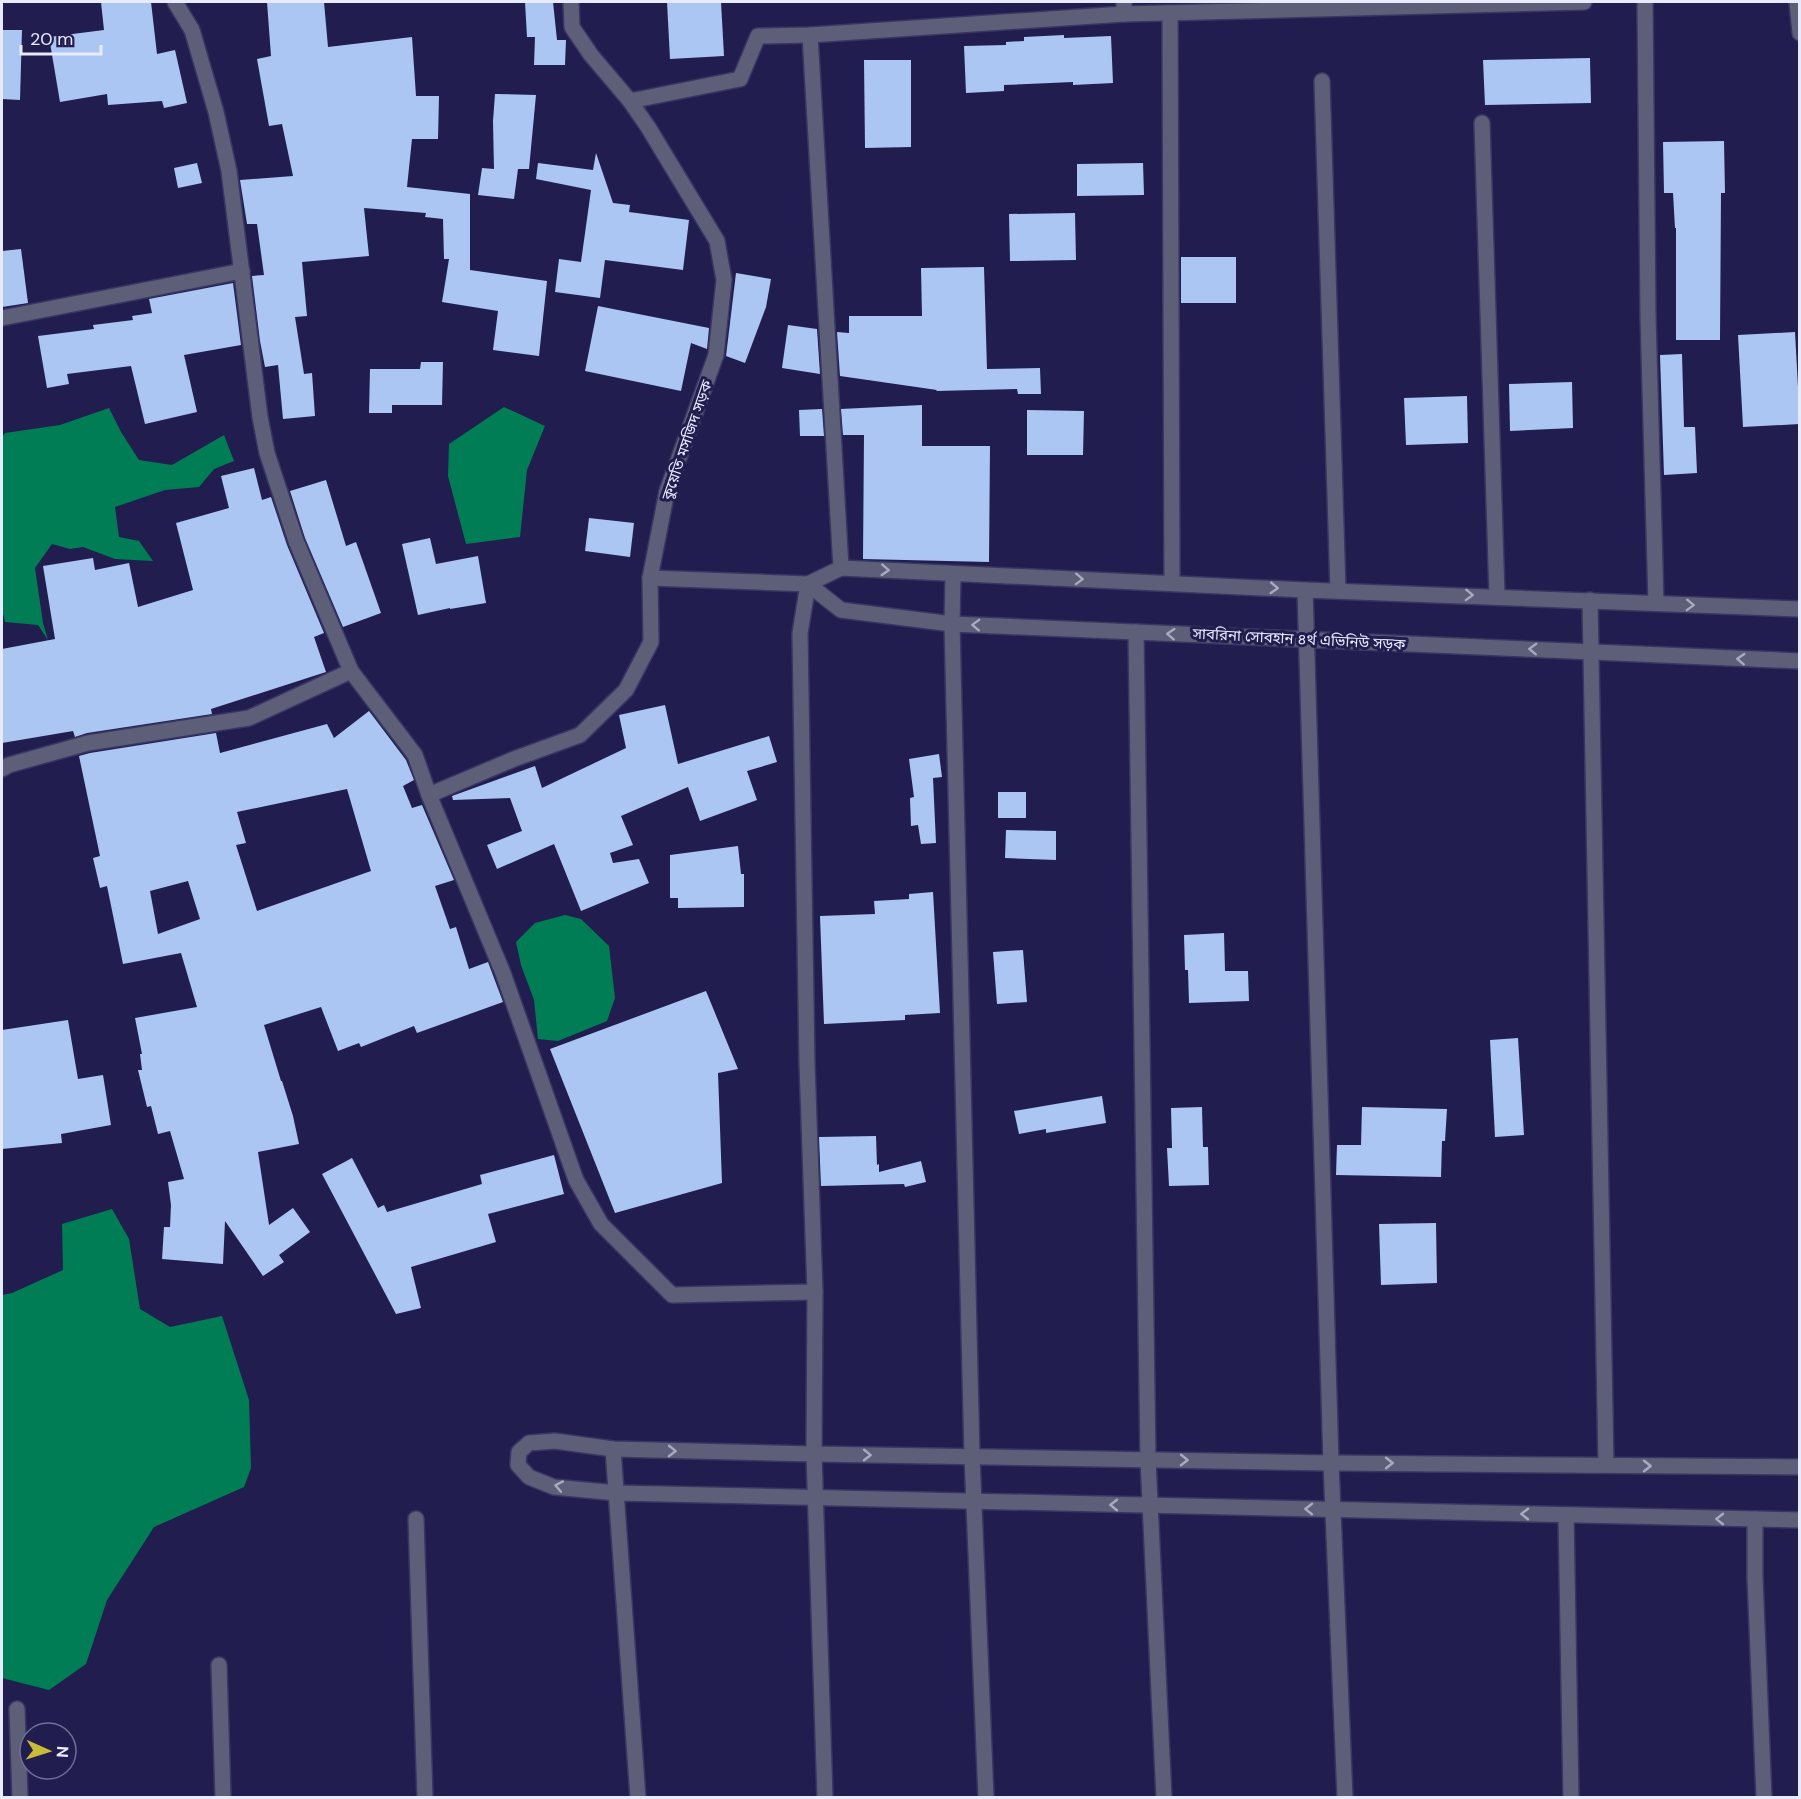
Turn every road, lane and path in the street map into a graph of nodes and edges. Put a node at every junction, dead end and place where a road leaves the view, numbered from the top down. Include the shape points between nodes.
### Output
1 (175, 2) edge
2 (571, 2) edge
3 (1584, 2) edge
4 (1645, 2) edge
5 (1797, 2) edge
6 (1124, 8) edge
7 (1170, 13) junction
8 (1800, 33) edge
9 (810, 36) junction
10 (1322, 81) dead end
11 (630, 101) junction
12 (1482, 123) dead end
13 (242, 271) junction
14 (2, 318) edge
15 (841, 568) junction
16 (953, 573) junction
17 (650, 578) junction
18 (1172, 583) junction
19 (808, 584) junction
20 (1305, 590) junction
21 (1338, 590) junction
22 (1497, 596) junction
23 (1590, 600) junction
24 (1656, 603) junction
25 (1800, 609) edge
26 (952, 624) junction
27 (1136, 632) junction
28 (1305, 640) junction
29 (1592, 652) junction
30 (1800, 662) edge
31 (351, 671) junction
32 (2, 769) edge
33 (429, 795) junction
34 (815, 1292) junction
35 (613, 1449) junction
36 (814, 1454) junction
37 (972, 1456) junction
38 (1148, 1460) junction
39 (1331, 1463) junction
40 (1606, 1465) junction
41 (1800, 1467) edge
42 (617, 1493) junction
43 (815, 1499) junction
44 (974, 1502) junction
45 (1150, 1506) junction
46 (1333, 1510) junction
47 (1566, 1515) junction
48 (416, 1519) dead end
49 (1755, 1519) junction
50 (1800, 1520) edge
51 (219, 1665) dead end
52 (17, 1709) dead end
53 (20, 1797) edge
54 (223, 1797) edge
55 (425, 1797) edge
56 (638, 1797) edge
57 (825, 1797) edge
58 (986, 1797) edge
59 (1164, 1797) edge
60 (1346, 1797) edge
61 (1571, 1797) edge
62 (1764, 1797) edge

1 - 13 street via 192,30 216,112 229,171
2 - 11 street, কুয়েতি মসজিদ সড়ক via 572,27
3 - 7 street
4 - 24 street
5 - 8 street
6 - 7 street
6 - 9 street
7 - 18 street
9 - 11 street via 758,36 740,79
9 - 15 street
10 - 21 street
11 - 17 street, কুয়েতি মসজিদ সড়ক via 717,241 724,280 717,355 667,491
12 - 22 street
13 - 14 street
13 - 31 street via 267,453 296,541
15 -> 16 street
15 - 19 street
16 -> 18 street
16 - 26 street
17 - 19 street
17 - 33 street, কুয়েতি মসজিদ সড়ক via 651,642 626,690 580,735
18 -> 20 street
19 - 26 street, সাবরিনা সোবহান ৪র্থ এভিনিউ সড়ক via 841,610
19 - 34 street via 800,633
20 - 21 street
20 - 28 street
21 -> 22 street
22 - 23 street
23 - 24 street
23 - 29 street
24 -> 25 street
27 -> 26 street, সাবরিনা সোবহান ৪র্থ এভিনিউ সড়ক
26 - 37 street
28 -> 27 street, সাবরিনা সোবহান ৪র্থ এভিনিউ সড়ক
27 - 38 street
29 -> 28 street, সাবরিনা সোবহান ৪র্থ এভিনিউ সড়ক
28 - 39 street
30 -> 29 street, সাবরিনা সোবহান ৪র্থ এভিনিউ সড়ক
29 - 40 street
31 - 32 street via 249,718 88,743
31 - 33 street via 415,754
33 - 34 street via 503,973 576,1180 601,1224 672,1295
34 - 36 street
35 -> 36 street
35 - 42 street
42 -> 35 street via 554,1487 529,1477 518,1465 519,1452 529,1443 555,1441
36 -> 37 street
36 - 43 street
37 - 38 street
37 - 44 street
38 -> 39 street
38 - 45 street
39 -> 40 street
39 - 46 street
40 -> 41 street
42 - 43 street
42 - 56 street
43 - 44 street
43 - 57 street
45 -> 44 street
44 - 58 street
46 -> 45 street
45 - 59 street
47 -> 46 street
46 - 60 street
49 -> 47 street
47 - 61 street
48 - 55 street
49 - 50 street
49 - 62 street
51 - 54 street
52 - 53 street

